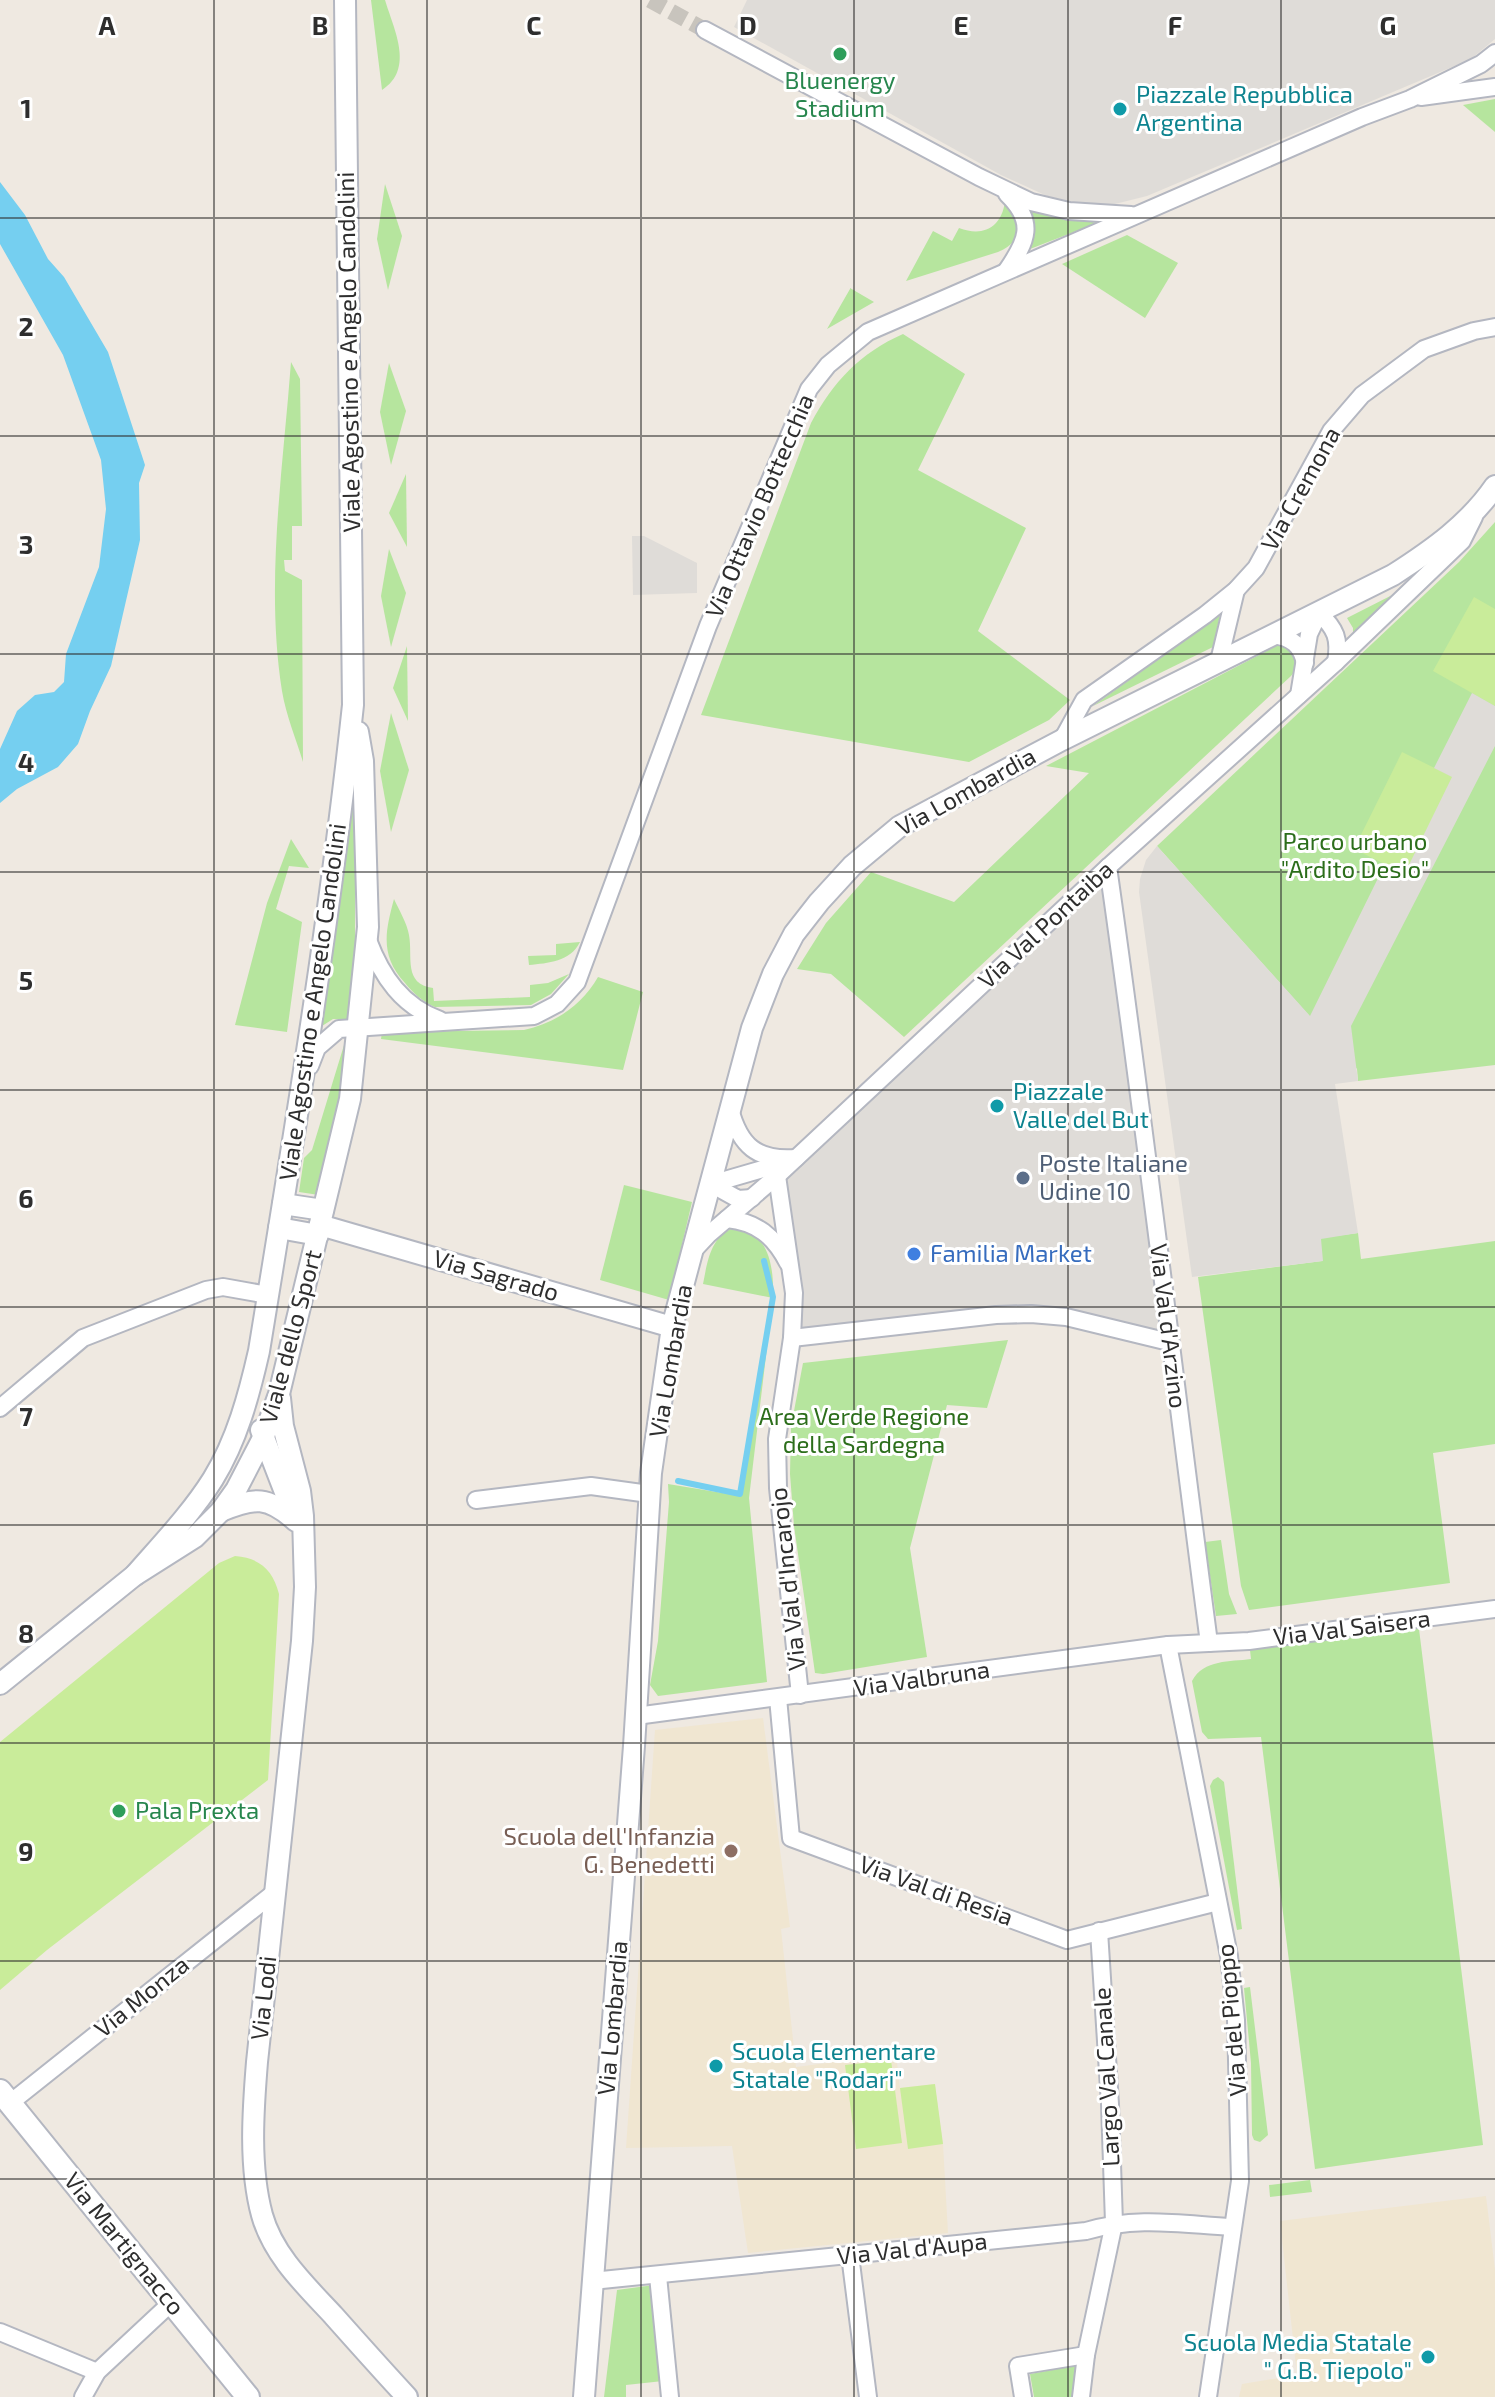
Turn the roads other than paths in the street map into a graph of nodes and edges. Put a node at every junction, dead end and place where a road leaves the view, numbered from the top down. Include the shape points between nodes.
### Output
1 (345, 0) edge
2 (705, 30) tunnel mouth
3 (1495, 53) edge
4 (1495, 87) edge
5 (1410, 99) junction
6 (1000, 188) junction
7 (1137, 215) junction
8 (1007, 270) junction
9 (1495, 327) edge
10 (1495, 486) edge
11 (1476, 511) junction
12 (1236, 590) junction
13 (1319, 613) junction
14 (1274, 635) junction
15 (1219, 661) junction
16 (1336, 662) junction
17 (1305, 665) junction
18 (1299, 695) junction
19 (353, 705) junction
20 (1062, 740) junction
21 (1108, 867) junction
22 (368, 940) junction
23 (445, 1022) junction
24 (359, 1027) junction
25 (303, 1088) junction
26 (730, 1109) junction
27 (796, 1158) junction
28 (776, 1172) junction
29 (711, 1184) junction
30 (752, 1198) junction
31 (281, 1216) junction
32 (727, 1219) junction
33 (321, 1223) junction
34 (766, 1233) junction
35 (692, 1251) junction
36 (792, 1272) junction
37 (268, 1295) junction
38 (672, 1327) junction
39 (792, 1338) junction
40 (1169, 1342) junction
41 (251, 1388) junction
42 (279, 1394) junction
43 (0, 1408) edge
44 (264, 1436) junction
45 (649, 1494) junction
46 (476, 1500) dead end
47 (221, 1511) junction
48 (296, 1521) junction
49 (303, 1549) junction
50 (135, 1575) junction
51 (1495, 1609) edge
52 (1209, 1643) junction
53 (1168, 1645) junction
54 (0, 1684) edge
55 (800, 1695) junction
56 (778, 1698) junction
57 (636, 1716) junction
58 (275, 1892) junction
59 (1218, 1902) junction
60 (1099, 1931) junction
61 (5, 2097) edge
62 (1114, 2223) junction
63 (1231, 2227) junction
64 (850, 2255) junction
65 (658, 2276) junction
66 (592, 2281) junction
67 (171, 2303) junction
68 (0, 2332) edge
69 (1086, 2355) junction
70 (97, 2372) junction
71 (83, 2397) edge
72 (248, 2397) edge
73 (407, 2397) edge
74 (584, 2397) edge
75 (670, 2397) edge
76 (868, 2397) edge
77 (1023, 2397) edge
78 (1081, 2397) edge
79 (1208, 2397) edge

1 - 19 street, Viale Agostino e Angelo Candolini
2 - 6 street
3 - 5 street, Via Ottavio Bottecchia
4 - 5 street, Via Ottavio Bottecchia
5 - 7 street, Via Ottavio Bottecchia
6 - 7 street via 1051,208
6 - 8 street via 1016,203 1025,224 1023,243
7 - 8 street, Via Ottavio Bottecchia
8 - 23 street, Via Ottavio Bottecchia via 868,332 819,375 708,626 577,982 557,1004 534,1016
9 - 12 street, Via Cremona via 1424,349 1362,395 1331,431 1268,550
10 - 11 street, Via Lombardia
11 - 13 street, Via Lombardia via 1426,554
11 - 16 street, Via Val Pontaiba via 1462,541
12 - 15 street, Via Cremona
12 - 20 street, Via Cremona via 1084,700
13 - 14 street, Via Lombardia
13 - 16 street via 1338,638
13 - 17 street via 1309,634
14 - 15 street, Via Lombardia
14 - 17 street via 1296,644
15 - 20 street, Via Lombardia
16 - 18 street, Via Val Pontaiba
17 - 18 street
18 - 21 street, Via Val Pontaiba
19 - 22 street, Viale Agostino e Angelo Candolini via 363,761
19 - 25 street, Viale Agostino e Angelo Candolini
20 - 26 street, Via Lombardia via 900,826 819,902 773,974
21 - 27 street, Via Val Pontaiba
21 - 40 street, Via Val d'Arzino
22 - 23 street via 378,966 400,996
22 - 24 street, Viale Agostino e Angelo Candolini
23 - 24 street, Via Ottavio Bottecchia
24 - 25 street, Via Ottavio Bottecchia via 339,1029 324,1040
24 - 33 street, Viale Agostino e Angelo Candolini via 350,1099
25 - 31 street, Viale Agostino e Angelo Candolini
26 - 27 street via 736,1130 753,1150 775,1160
26 - 29 street, Via Lombardia
27 - 28 street, Via Val Pontaiba
28 - 29 street, Via Val Pontaiba
28 - 30 street, Via Val Pontaiba
28 - 36 street, Via Val d'Incarojo
29 - 30 street via 738,1199
29 - 35 street, Via Lombardia
30 - 32 street, Via Val Pontaiba
30 - 34 street via 756,1220
31 - 33 street, Viale Agostino e Angelo Candolini
31 - 37 street, Viale dello Sport
32 - 34 street via 744,1220
32 - 35 street, Via Val Pontaiba
33 - 38 street, Via Sagrado
33 - 42 street, Viale dello Sport
34 - 36 street
35 - 38 street, Via Lombardia
36 - 39 street, Via Val d'Incarojo
37 - 41 street, Viale dello Sport
37 - 43 street via 223,1287 206,1290 97,1331
38 - 45 street, Via Lombardia
39 - 40 street via 1031,1314 1066,1317
39 - 55 street, Via Val d'Incarojo via 777,1475
40 - 52 street, Via Val d'Arzino
41 - 44 street, Via Lodi
41 - 50 street, Viale dello Sport via 214,1478
42 - 44 street, Viale dello Sport
42 - 49 street, Via Lodi via 300,1491
44 - 47 street, Viale dello Sport
44 - 48 street, Via Lodi
45 - 46 street via 591,1486
45 - 57 street, Via Lombardia
47 - 48 street via 264,1501
47 - 50 street, Viale dello Sport via 195,1537
48 - 49 street, Via Lodi
49 - 58 street, Via Lodi via 302,1641
50 - 54 street, Viale dello Sport
51 - 52 street, Via Val Saisera
52 - 53 street, Via Valbruna
53 - 55 street, Via Valbruna
53 - 59 street, Via del Pioppo
55 - 56 street, Via Valbruna
56 - 57 street, Via Valbruna
56 - 60 street, Via Val di Resia via 791,1838 1067,1940
57 - 66 street, Via Lombardia
58 - 61 street, Via Monza
58 - 73 street, Via Lodi via 254,2107 262,2217 293,2271
59 - 60 street, Via Val di Resia
59 - 63 street, Via del Pioppo via 1229,1956 1237,2050 1240,2168
60 - 62 street, Largo Val Canale
61 - 67 main road, Via Martignacco
62 - 63 street, Via Val d'Aupa
62 - 64 street, Via Val d'Aupa via 1086,2231
62 - 69 street, Largo Val Canale
63 - 79 street, Via del Pioppo
64 - 65 street, Via Val d'Aupa
64 - 76 street
65 - 66 street, Via Val d'Aupa
65 - 75 street
66 - 74 street, Via Lombardia
67 - 70 street
67 - 72 main road, Via Martignacco
68 - 70 street
69 - 77 street via 1018,2366
69 - 78 street, Largo Val Canale
70 - 71 street

